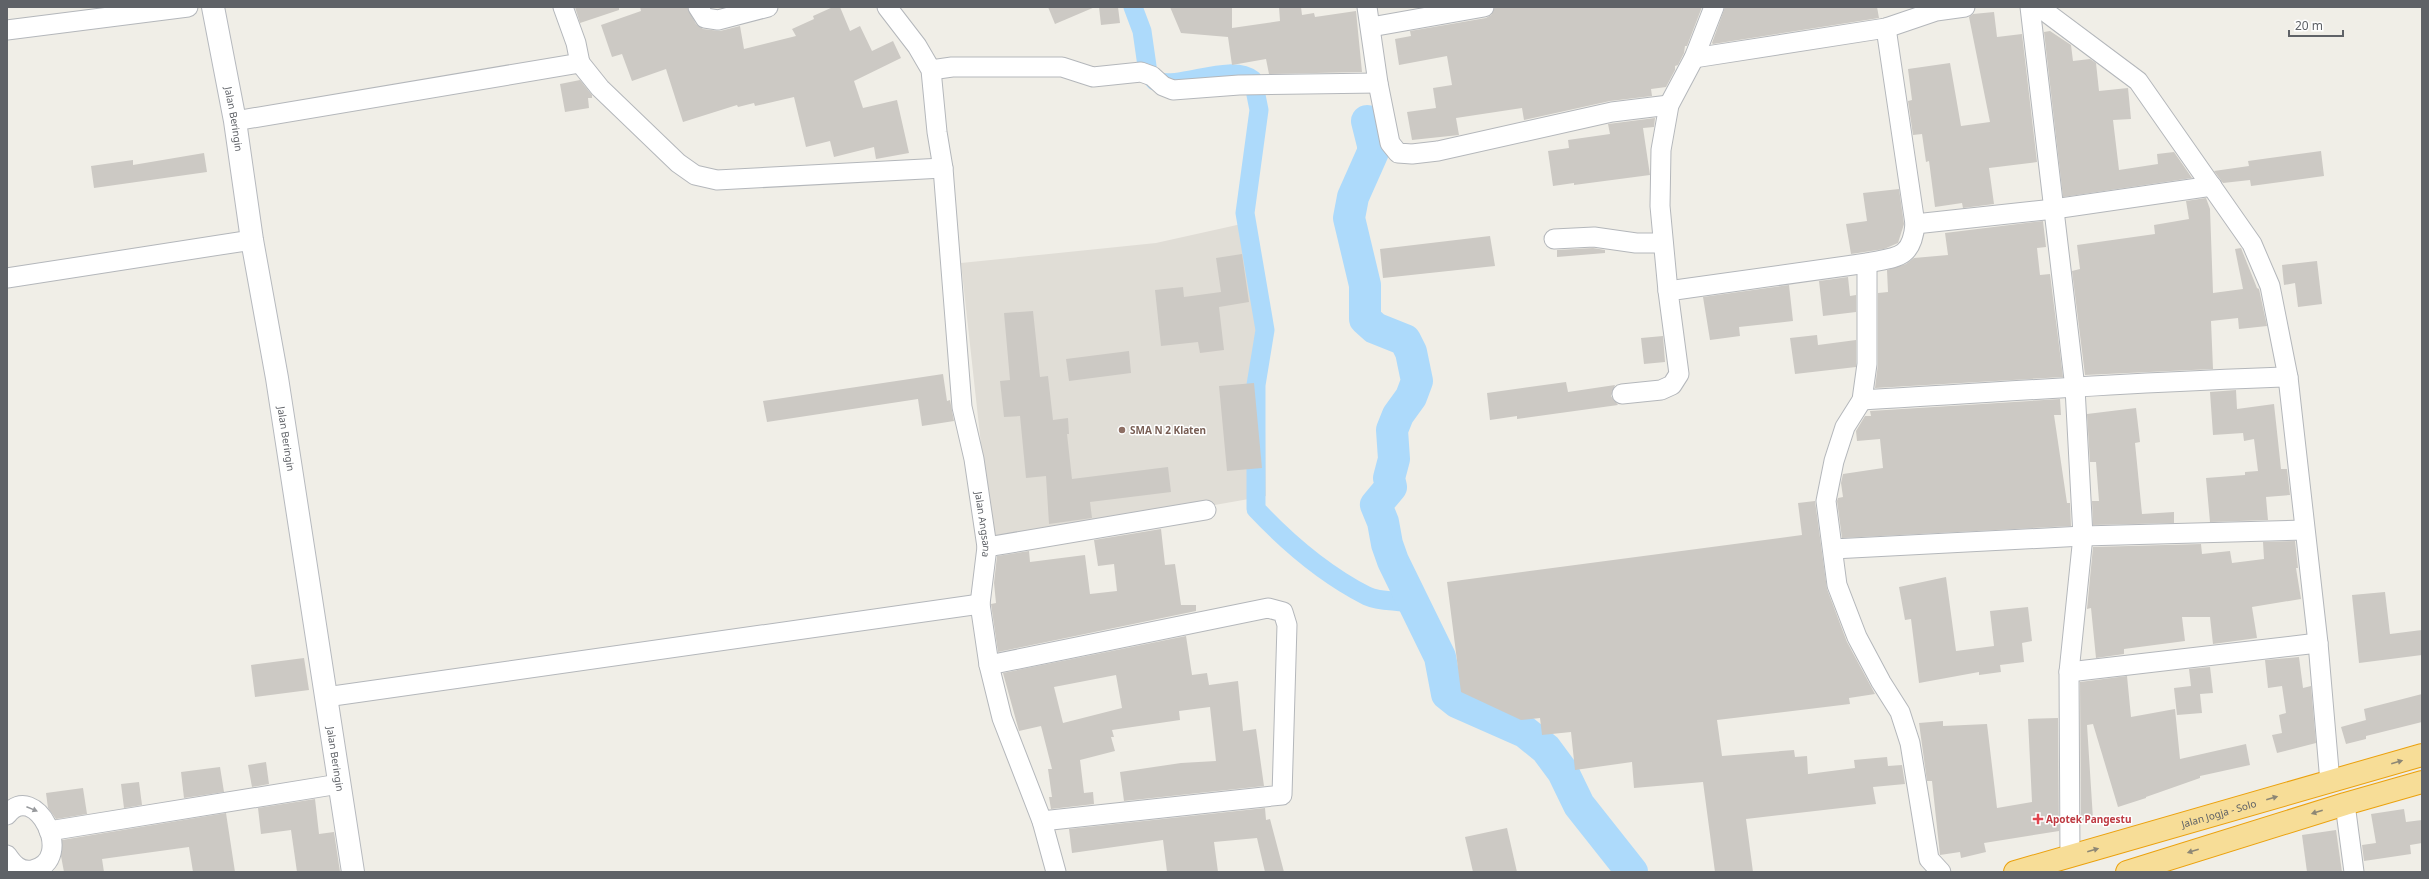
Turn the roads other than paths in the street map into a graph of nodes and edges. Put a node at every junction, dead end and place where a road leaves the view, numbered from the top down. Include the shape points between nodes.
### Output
1 (188, 7) edge
2 (213, 7) edge
3 (563, 7) edge
4 (698, 7) edge
5 (768, 7) edge
6 (887, 7) edge
7 (1367, 7) edge
8 (1484, 7) edge
9 (1714, 7) edge
10 (1965, 7) edge
11 (2030, 7) edge
12 (2039, 7) edge
13 (1371, 27) junction
14 (1886, 28) junction
15 (7, 30) edge
16 (1694, 58) junction
17 (580, 63) junction
18 (931, 70) junction
19 (1378, 83) junction
20 (1669, 104) junction
21 (235, 121) junction
22 (943, 168) junction
23 (2212, 186) junction
24 (2054, 209) junction
25 (1916, 224) junction
26 (1554, 239) dead end
27 (252, 240) junction
28 (1663, 243) junction
29 (1867, 263) junction
30 (7, 278) edge
31 (1668, 291) junction
32 (2288, 377) junction
33 (2075, 388) junction
34 (1622, 394) dead end
35 (1862, 400) junction
36 (1206, 510) dead end
37 (2304, 530) junction
38 (2083, 536) junction
39 (987, 547) junction
40 (1833, 549) junction
41 (980, 604) junction
42 (2318, 642) junction
43 (989, 665) junction
44 (2069, 672) junction
45 (326, 697) junction
46 (2422, 755) edge
47 (2330, 782) junction
48 (2422, 782) edge
49 (339, 784) junction
50 (2345, 804) junction
51 (7, 815) edge
52 (1042, 821) junction
53 (49, 831) junction
54 (7, 855) edge
55 (2070, 857) junction
56 (353, 872) edge
57 (1056, 872) edge
58 (1941, 872) edge
59 (2015, 872) edge
60 (2127, 872) edge
61 (2354, 872) edge

1 - 15 street
2 - 21 street, Jalan Beringin
3 - 17 street
4 - 5 street via 705,18 718,20
6 - 18 street via 917,46
7 - 13 street
8 - 13 street
9 - 16 street
10 - 14 street via 1936,10
11 - 24 street
12 - 23 street via 2138,81
13 - 19 street
14 - 16 street
14 - 25 street
16 - 20 street
17 - 21 street
17 - 22 street via 600,88 678,164 695,175 717,180
18 - 19 street via 952,67 1062,67 1093,77 1141,72 1173,90 1238,85
18 - 22 street, Jalan Angsana
19 - 20 street via 1390,143 1398,154 1438,150 1612,112
20 - 28 street via 1661,150 1660,206
21 - 27 street, Jalan Beringin
22 - 39 street, Jalan Angsana via 962,407 974,459
23 - 24 street
23 - 32 street via 2252,244 2270,286
24 - 25 street
24 - 33 street
25 - 29 street via 1914,241 1909,249 1896,258
26 - 28 street via 1594,237 1636,243
27 - 30 street
27 - 45 street, Jalan Beringin via 277,378
28 - 31 street
29 - 31 street
29 - 35 street via 1867,364
31 - 34 street via 1679,374 1672,385 1661,390
32 - 33 street via 2183,380
32 - 37 street
33 - 35 street
33 - 38 street
35 - 40 street via 1845,427 1834,461 1826,501
36 - 39 street
37 - 38 street
37 - 42 street
38 - 40 street
38 - 44 street
39 - 41 street, Jalan Angsana
40 - 58 street via 1837,586 1857,637 1900,712 1910,743 1929,859
41 - 43 street, Jalan Angsana
41 - 45 street
42 - 44 street
42 - 47 street
43 - 52 street, Jalan Angsana via 1002,718
43 - 52 street via 1268,608 1283,612 1286,626 1282,795
44 - 55 street
45 - 49 street, Jalan Beringin
47 -> 46 highway, Jalan Jogja - Solo
55 -> 47 highway, Jalan Jogja - Solo
48 - 50 highway
49 - 53 street
49 - 56 street, Jalan Beringin
50 -> 60 highway
50 - 61 street
51 -> 53 street via 20,806 30,807 39,812
52 - 57 street, Jalan Angsana
53 - 54 street via 52,844 50,858 40,868 26,871 13,865
55 - 59 highway, Jalan Jogja - Solo

